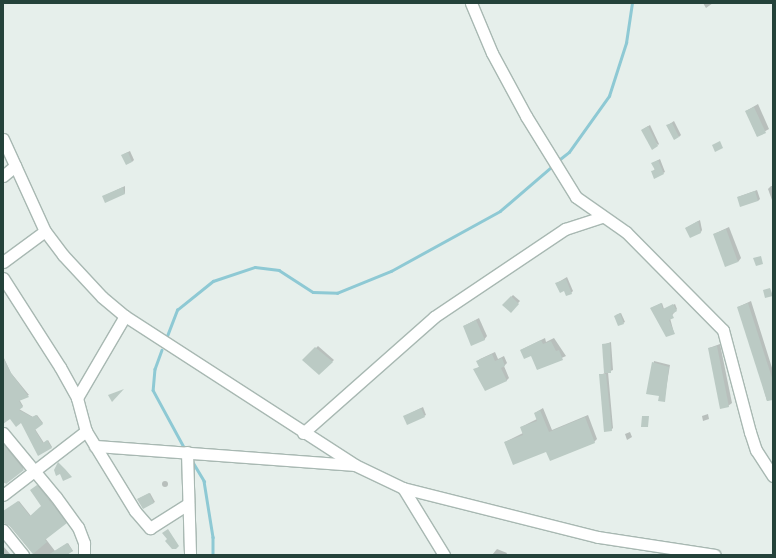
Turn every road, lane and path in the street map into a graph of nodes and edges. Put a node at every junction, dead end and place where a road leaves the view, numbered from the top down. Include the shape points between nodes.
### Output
1 (471, 3) edge
2 (3, 138) edge
3 (15, 166) junction
4 (3, 176) edge
5 (603, 217) junction
6 (45, 231) junction
7 (3, 262) edge
8 (3, 278) edge
9 (125, 316) junction
10 (77, 398) junction
11 (86, 431) junction
12 (3, 433) edge
13 (303, 433) junction
14 (95, 446) junction
15 (187, 452) junction
16 (356, 465) junction
17 (34, 472) junction
18 (773, 476) edge
19 (403, 488) junction
20 (3, 495) edge
21 (188, 504) junction
22 (3, 530) edge
23 (23, 555) edge
24 (84, 555) edge
25 (190, 555) edge
26 (444, 555) edge
27 (715, 555) edge

1 - 5 street via 482,33 526,116 576,196
2 - 3 street
3 - 4 street
3 - 6 street
5 - 13 street via 565,229 434,317
5 - 18 street via 626,232 723,330 756,450
6 - 7 street
6 - 9 street via 68,260
8 - 10 street
9 - 10 street
9 - 13 street
10 - 11 street
11 - 14 street
11 - 17 street
12 - 17 street
13 - 16 street
14 - 15 street
14 - 21 street via 123,496 148,527 154,526
15 - 16 street
15 - 21 street
16 - 19 street
17 - 20 street
17 - 24 street via 78,528 84,543
19 - 26 street
19 - 27 street via 598,537
21 - 25 street
22 - 23 street

